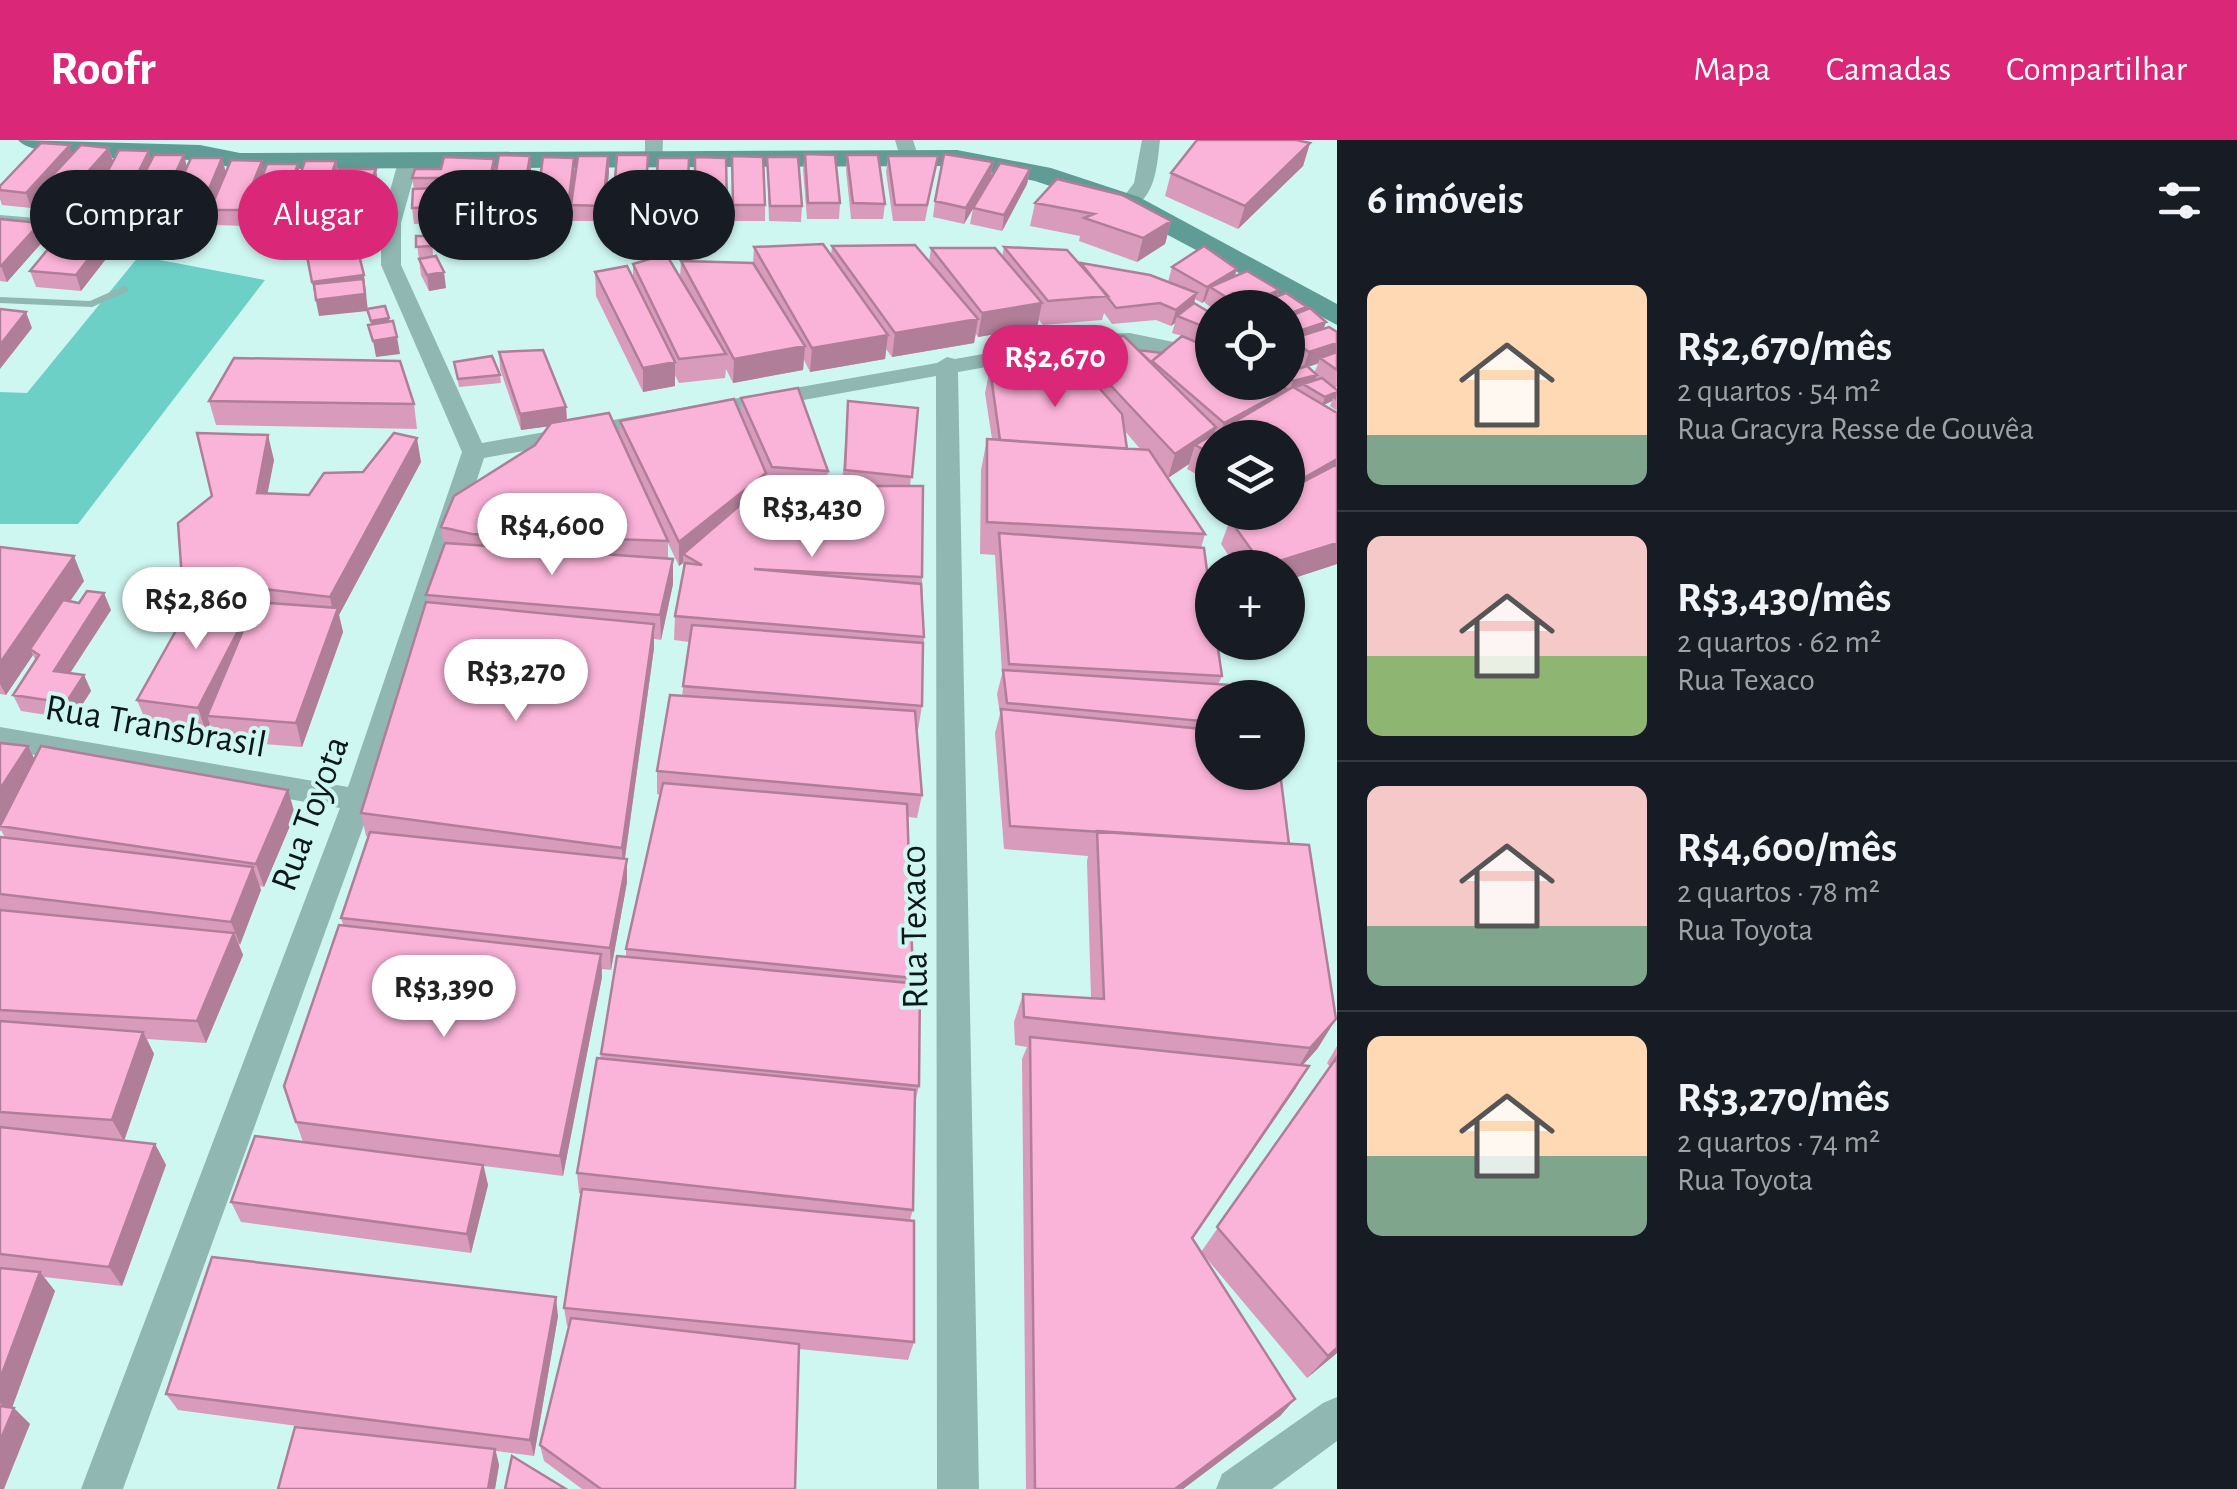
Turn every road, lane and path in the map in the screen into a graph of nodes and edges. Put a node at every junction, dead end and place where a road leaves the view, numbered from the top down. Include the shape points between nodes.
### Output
1 (32, 140) edge
2 (1151, 140) edge
3 (906, 148) edge
4 (410, 150) edge
5 (654, 150) edge
6 (200, 153) junction
7 (1130, 202) junction
8 (0, 218) edge
9 (30, 220) edge
10 (124, 289) dead end
11 (0, 300) edge
12 (1337, 316) edge
13 (1195, 353) edge
14 (947, 364) junction
15 (474, 452) junction
16 (0, 738) edge
17 (358, 800) junction
18 (1337, 1417) edge
19 (102, 1489) edge
20 (958, 1489) edge
21 (1238, 1489) edge

1 - 6 street
2 - 7 street via 1144,183
3 - 5 street via 843,161
3 - 7 street via 1002,165
4 - 5 street
4 - 6 street
4 - 6 street via 230,159
4 - 15 street via 391,224 391,265
7 - 12 street
8 - 9 lane
10 - 11 lane via 92,304
13 - 14 street via 1096,340
14 - 15 street
14 - 20 street, Rua Texaco
15 - 17 street, Rua Toyota
16 - 17 street, Rua Transbrasil
17 - 19 street, Rua Toyota
18 - 21 street

